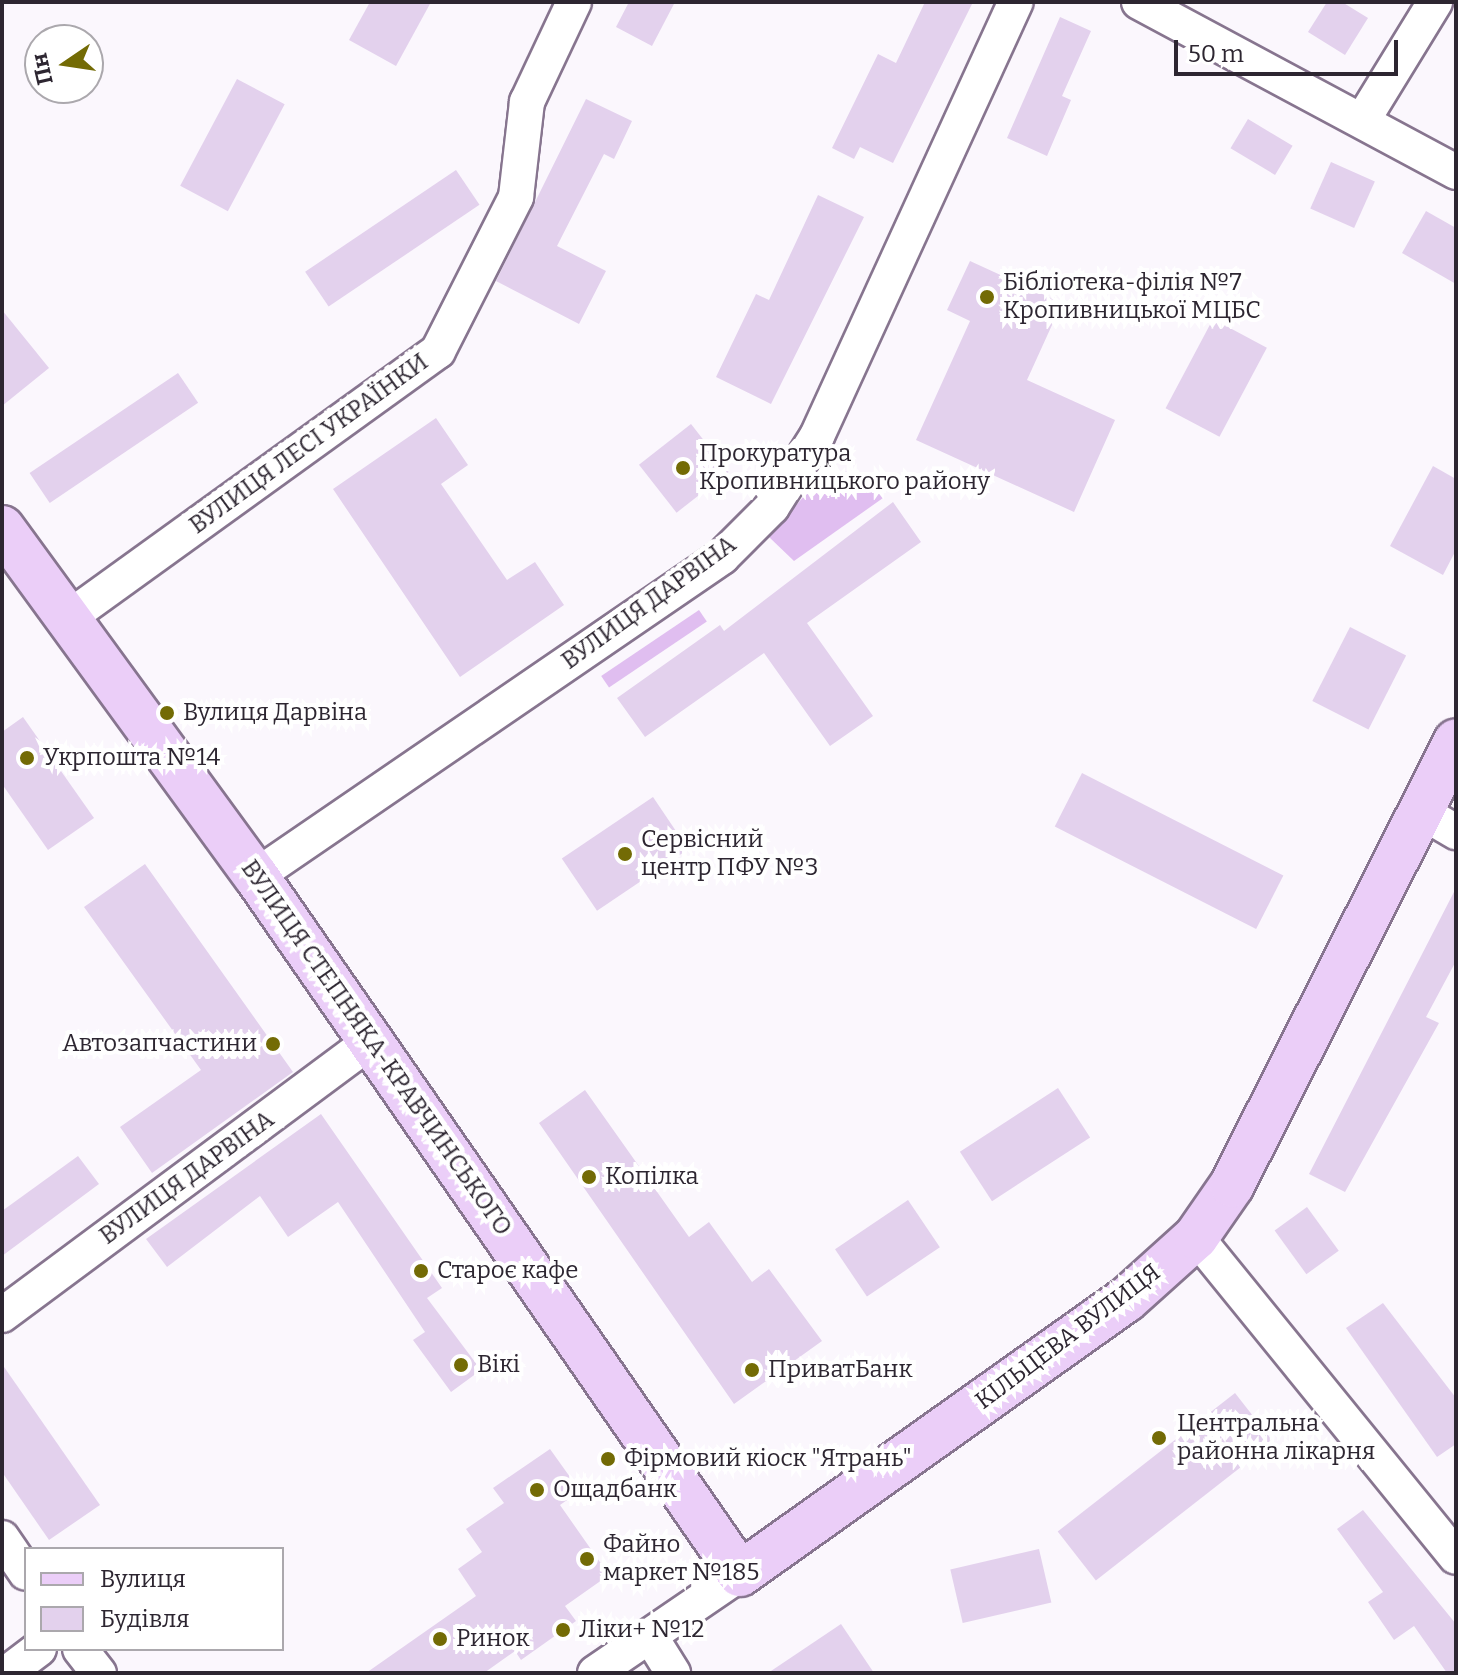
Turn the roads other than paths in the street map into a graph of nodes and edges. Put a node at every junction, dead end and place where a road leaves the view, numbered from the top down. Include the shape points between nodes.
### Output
1 (574, 2) edge
2 (1016, 2) edge
3 (1139, 2) edge
4 (1435, 2) edge
5 (1364, 118) junction
6 (1456, 172) edge
7 (2, 528) edge
8 (68, 618) junction
9 (1456, 741) edge
10 (1438, 821) edge
11 (256, 876) junction
12 (372, 1040) junction
13 (1196, 1237) junction
14 (2, 1315) edge
15 (2, 1538) edge
16 (1453, 1545) edge
17 (24, 1570) edge
18 (740, 1574) junction
19 (650, 1636) junction
20 (36, 1651) edge
21 (82, 1651) edge
22 (7, 1673) edge
23 (99, 1673) edge
24 (595, 1673) edge
25 (673, 1673) edge

1 - 8 street, ВУЛИЦЯ ЛЕСІ УКРАЇНКИ via 527,102 516,197 438,351
2 - 11 street, ВУЛИЦЯ ДАРВІНА via 817,436 772,507 722,557
3 - 5 street
4 - 5 street
5 - 6 street
7 - 8 main road, ВУЛИЦЯ СТЕПНЯКА-КРАВЧИНСЬКОГО
8 - 11 main road, ВУЛИЦЯ СТЕПНЯКА-КРАВЧИНСЬКОГО
9 - 10 main road, КІЛЬЦЕВА ВУЛИЦЯ
10 - 13 main road, КІЛЬЦЕВА ВУЛИЦЯ via 1232,1185
11 - 12 main road, ВУЛИЦЯ СТЕПНЯКА-КРАВЧИНСЬКОГО
12 - 14 street, ВУЛИЦЯ ДАРВІНА
12 - 18 main road, ВУЛИЦЯ СТЕПНЯКА-КРАВЧИНСЬКОГО
13 - 16 street
13 - 18 main road, КІЛЬЦЕВА ВУЛИЦЯ via 1126,1300
15 - 17 street
18 - 19 street, КІЛЬЦЕВА ВУЛИЦЯ
19 - 24 street, КІЛЬЦЕВА ВУЛИЦЯ
19 - 25 street
20 - 22 street
21 - 23 street

